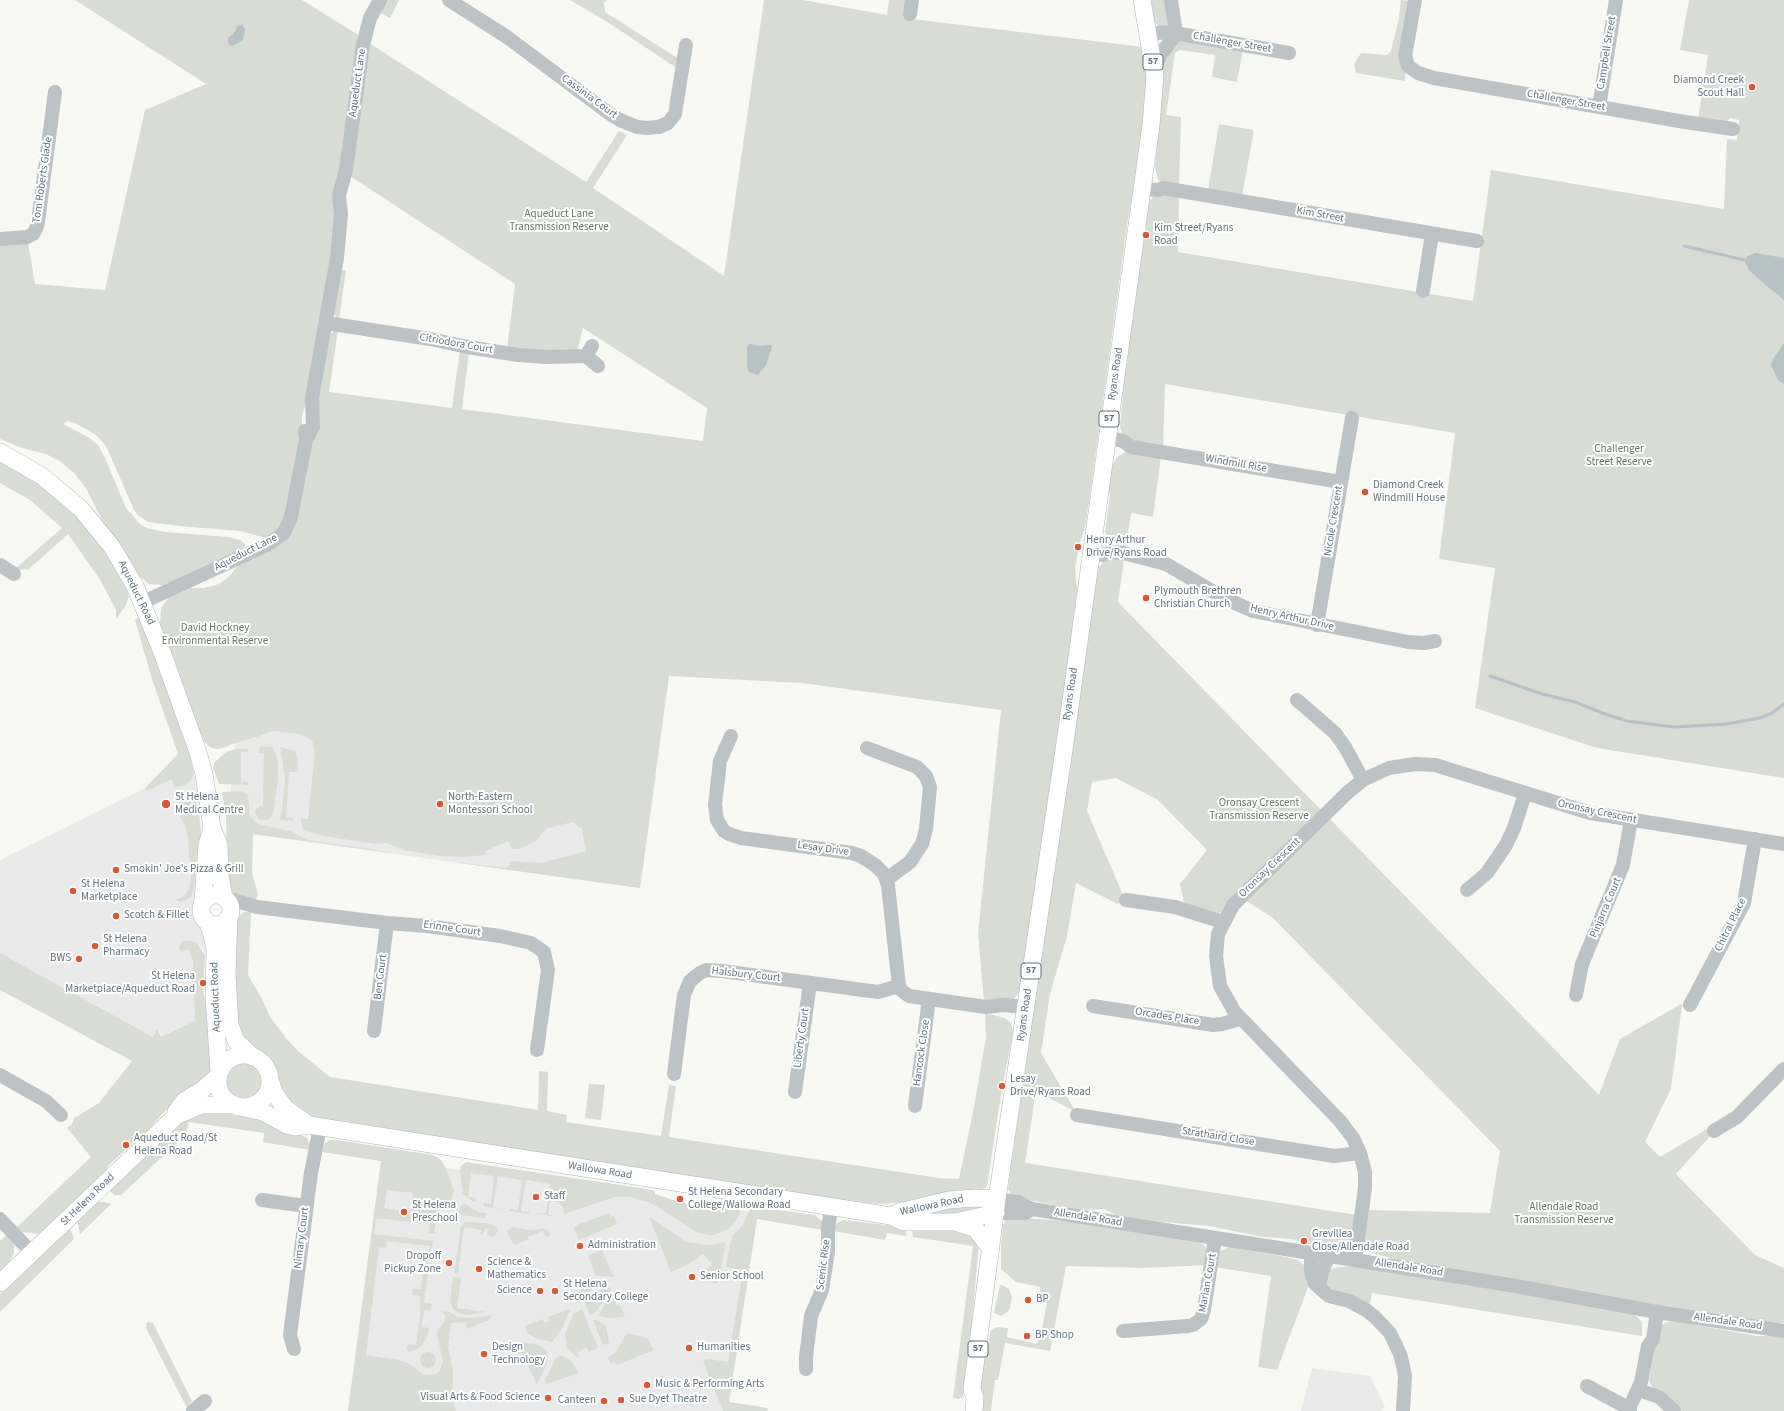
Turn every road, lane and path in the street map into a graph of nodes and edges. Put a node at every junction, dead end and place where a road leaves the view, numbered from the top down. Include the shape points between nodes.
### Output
1 (380, 0) edge
2 (449, 0) edge
3 (912, 0) edge
4 (1142, 0) edge
5 (1171, 0) edge
6 (1415, 0) edge
7 (1616, 0) edge
8 (910, 14) dead end
9 (1176, 34) junction
10 (1148, 38) junction
11 (686, 45) dead end
12 (1289, 53) dead end
13 (1154, 69) junction
14 (56, 89) dead end
15 (1599, 107) junction
16 (1733, 129) dead end
17 (1142, 185) junction
18 (1432, 234) junction
19 (0, 239) edge
20 (1477, 241) dead end
21 (1423, 291) dead end
22 (326, 323) junction
23 (598, 366) dead end
24 (1352, 418) dead end
25 (1106, 443) junction
26 (0, 452) edge
27 (1341, 482) junction
28 (1091, 549) junction
29 (143, 602) junction
30 (1317, 625) junction
31 (1435, 641) dead end
32 (1297, 700) dead end
33 (731, 736) dead end
34 (867, 748) dead end
35 (1363, 780) junction
36 (1525, 794) junction
37 (1631, 820) junction
38 (212, 828) junction
39 (1755, 839) junction
40 (1784, 844) edge
41 (887, 879) junction
42 (1467, 890) dead end
43 (225, 897) junction
44 (1126, 900) dead end
45 (203, 901) junction
46 (257, 907) junction
47 (229, 917) junction
48 (1223, 922) junction
49 (208, 923) junction
50 (387, 923) junction
51 (810, 983) junction
52 (899, 986) junction
53 (1576, 995) dead end
54 (929, 1000) junction
55 (1690, 1005) dead end
56 (1093, 1006) dead end
57 (1026, 1013) junction
58 (1240, 1019) junction
59 (374, 1031) dead end
60 (537, 1050) dead end
61 (252, 1057) junction
62 (1784, 1068) edge
63 (219, 1074) junction
64 (674, 1074) dead end
65 (0, 1075) edge
66 (270, 1080) junction
67 (795, 1092) dead end
68 (236, 1106) junction
69 (915, 1106) dead end
70 (61, 1115) dead end
71 (1077, 1115) dead end
72 (176, 1116) junction
73 (314, 1126) junction
74 (1714, 1131) dead end
75 (1360, 1153) junction
76 (262, 1200) dead end
77 (306, 1206) junction
78 (997, 1206) junction
79 (831, 1208) junction
80 (891, 1216) junction
81 (0, 1219) edge
82 (955, 1222) junction
83 (1215, 1238) junction
84 (991, 1249) junction
85 (32, 1253) junction
86 (1311, 1253) junction
87 (1329, 1256) junction
88 (1356, 1260) junction
89 (0, 1283) edge
90 (1319, 1287) junction
91 (1652, 1311) junction
92 (1123, 1331) dead end
93 (1784, 1331) edge
94 (296, 1353) dead end
95 (806, 1370) dead end
96 (1587, 1386) dead end
97 (972, 1389) junction
98 (1639, 1390) junction
99 (205, 1401) dead end
100 (1629, 1410) edge
101 (193, 1411) edge
102 (964, 1411) edge
103 (974, 1411) edge
104 (1403, 1411) edge
105 (1674, 1411) edge

1 - 22 street, Aqueduct Lane via 370,18 363,45 346,170 339,195 341,214 337,258
2 - 11 street, Cassinia Court via 513,41 610,114 637,127 659,127 668,123 675,114
3 - 8 street
4 - 10 main road, Ryans Road / 57
5 - 9 street
6 - 15 street, Challenger Street via 1406,49 1406,61 1414,71 1426,76
7 - 15 street, Campbell Street
9 - 10 street, Challenger Street via 1169,32
9 - 12 street, Challenger Street
9 - 13 street via 1161,54
10 - 13 main road, Ryans Road / 57
13 - 17 main road, Ryans Road / 57 via 1154,100
14 - 19 street, Tom Roberts Glade via 36,229 27,237
15 - 16 street, Challenger Street
17 - 18 street, Kim Street via 1160,184 1162,188
17 - 25 main road, Ryans Road / 57
18 - 20 street, Kim Street
18 - 21 street
22 - 23 street, Citriodora Court via 430,338 518,355 547,357 589,351
22 - 29 street, Aqueduct Lane via 312,398 313,427 306,440 287,528 281,536 267,545
24 - 27 street, Nicole Crescent
25 - 27 street, Windmill Rise via 1123,441 1131,446
25 - 28 main road, Ryans Road / 57
26 - 29 main road, Aqueduct Road via 42,476 91,520 122,561
27 - 30 street, Nicole Crescent
28 - 30 street, Henry Arthur Drive via 1107,548 1112,552 1166,564 1224,598 1253,611
28 - 57 main road, Ryans Road / 57
29 - 38 main road, Aqueduct Road via 198,752 208,794
30 - 31 street, Henry Arthur Drive via 1408,642
32 - 35 street via 1335,733
33 - 41 street, Lesay Drive via 720,761 715,805 717,820 724,831 741,838 857,855 875,865
34 - 41 street via 917,767 926,776 930,787 922,844 910,862
35 - 36 street, Oronsay Crescent via 1401,765 1435,765
35 - 48 street, Oronsay Crescent via 1239,898
36 - 37 street, Oronsay Crescent via 1578,810
36 - 42 street via 1506,845 1487,873
37 - 39 street, Oronsay Crescent
37 - 53 street, Pinjarra Court via 1623,865 1582,964
38 - 43 main road, Aqueduct Road via 219,845 220,875
38 - 45 main road, Aqueduct Road via 208,840
39 - 40 street, Oronsay Crescent
39 - 55 street, Chitral Place via 1744,904
41 - 52 street
43 - 45 main road via 212,895
43 - 46 street, Erinne Court
43 - 47 main road via 231,906
44 - 48 street via 1175,908
45 - 49 main road via 202,915
46 - 47 street, Erinne Court
46 - 50 street, Erinne Court
47 - 49 main road via 217,925
47 - 61 main road, Aqueduct Road via 227,973 230,1025 236,1042
48 - 58 street, Oronsay Crescent via 1216,945 1216,966 1223,994
49 - 63 main road, Aqueduct Road via 215,949 214,996
50 - 59 street, Ben Court
50 - 60 street, Erinne Court via 500,936 531,943 539,948 546,957 548,970
51 - 52 street, Halsbury Court via 878,992
51 - 64 street, Halsbury Court via 718,970 700,973 690,981 684,995
51 - 67 street, Liberty Court
52 - 54 street via 909,996
54 - 57 street via 986,1007 1003,1005
54 - 69 street, Hancock Close
56 - 58 street, Orcades Place via 1213,1024
57 - 78 main road, Ryans Road / 57
58 - 75 street, Oronsay Crescent via 1340,1121 1353,1138
61 - 63 main road via 235,1057 225,1063
61 - 66 main road via 266,1068
62 - 74 street via 1737,1117
63 - 68 main road via 221,1094
63 - 72 main road, St Helena Road via 202,1090 184,1101 177,1109
65 - 70 street via 46,1100
66 - 68 main road via 266,1095 259,1102 250,1107
66 - 73 main road, Wallowa Road via 282,1105
68 - 72 main road, St Helena Road via 201,1105
68 - 73 main road, Wallowa Road via 262,1112 290,1126
71 - 75 street, Strathaird Close via 1334,1156
72 - 85 main road, St Helena Road
73 - 77 street, Nimary Court via 313,1158
73 - 79 main road, Wallowa Road
75 - 88 street, Oronsay Crescent via 1366,1188
76 - 77 street
77 - 94 street, Nimary Court via 290,1335
78 - 80 main road, Wallowa Road via 974,1198 949,1200
78 - 82 main road, Wallowa Road
78 - 83 street, Allendale Road via 1018,1202 1032,1209
78 - 84 main road, Ryans Road / 57
79 - 80 main road, Wallowa Road
79 - 95 street, Scenic Rise via 828,1252 822,1290 811,1316
80 - 82 main road, Wallowa Road via 903,1222
81 - 85 street
82 - 84 main road via 975,1228
83 - 86 street, Allendale Road
83 - 92 street, Marian Court via 1201,1319 1188,1326
84 - 97 main road, Ryans Road / 57
85 - 89 main road, St Helena Road
86 - 87 street, Allendale Road
86 - 90 street via 1312,1276
87 - 88 street, Allendale Road
87 - 90 street
88 - 91 street, Allendale Road
90 - 104 street via 1328,1296 1349,1301 1366,1310 1390,1333 1400,1354 1405,1376
91 - 93 street, Allendale Road
91 - 98 street via 1644,1338 1648,1346
96 - 100 street
97 - 102 main road, Ryans Road / 57
97 - 103 main road, Ryans Road / 57 via 975,1398
98 - 100 street
98 - 105 street via 1659,1397
99 - 101 street

